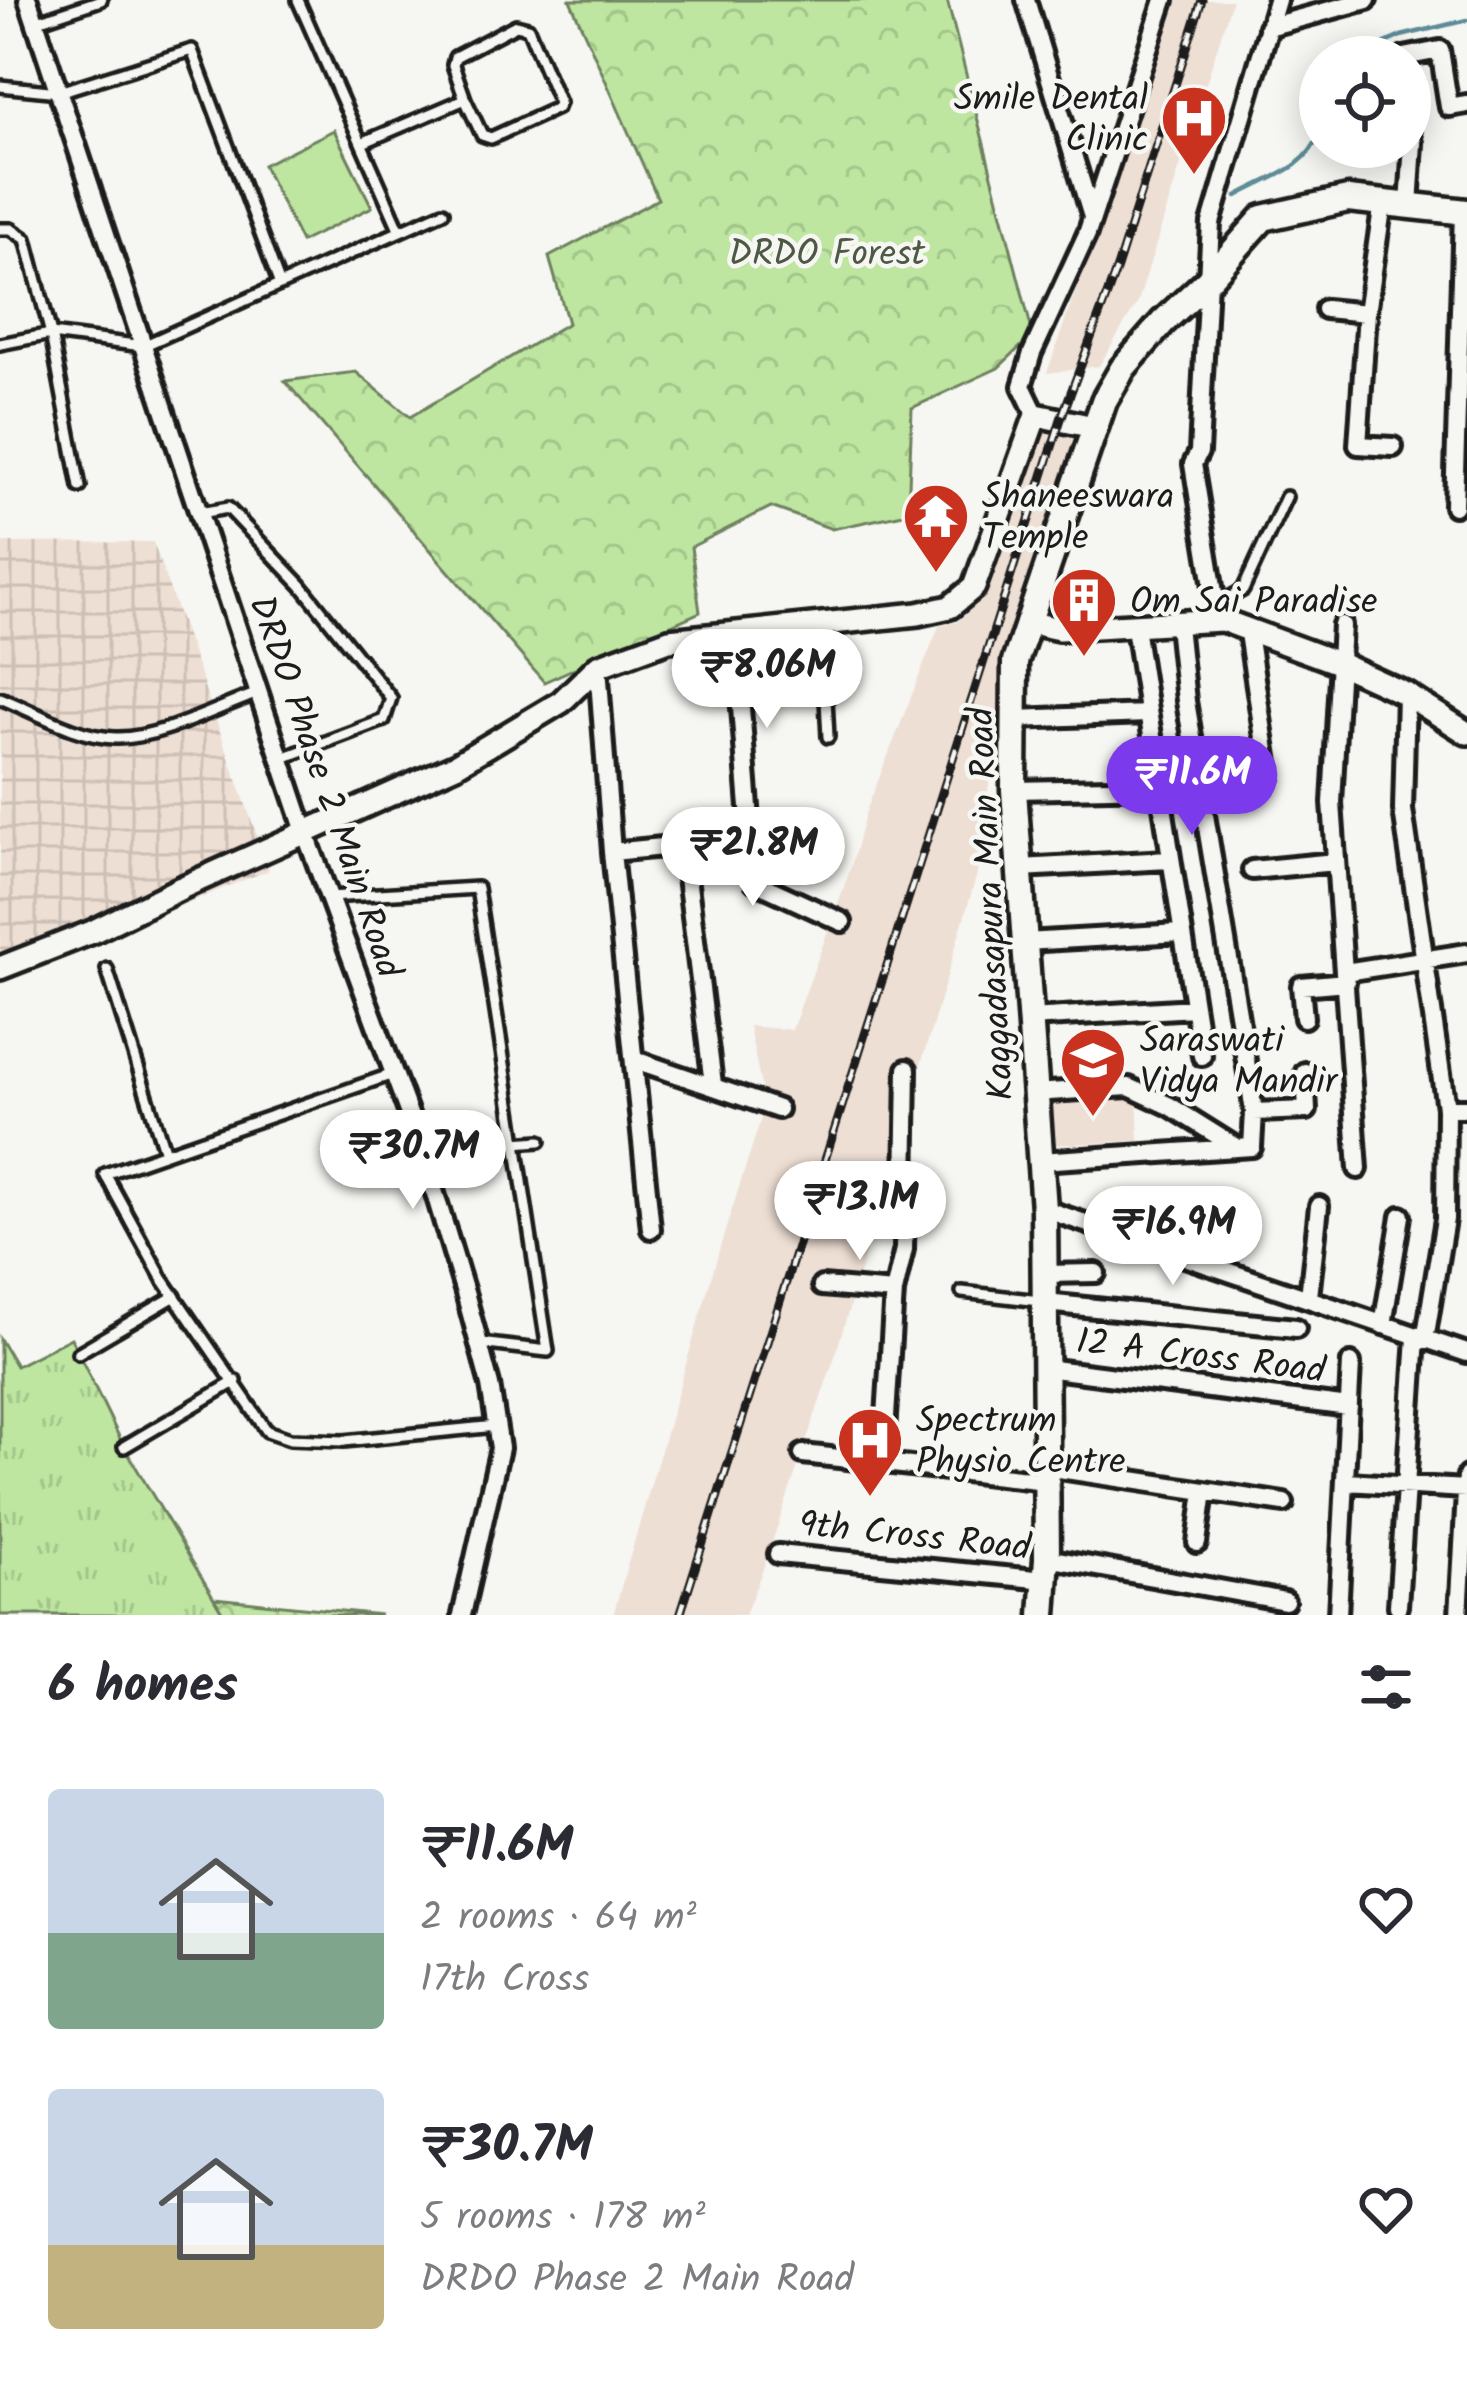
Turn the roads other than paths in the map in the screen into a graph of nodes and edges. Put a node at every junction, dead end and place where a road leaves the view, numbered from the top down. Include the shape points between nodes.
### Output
1 (28, 0) edge
2 (100, 0) edge
3 (298, 0) edge
4 (1026, 0) edge
5 (1164, 0) edge
6 (1277, 0) edge
7 (1367, 0) edge
8 (35, 22) junction
9 (1268, 27) junction
10 (1431, 52) edge
11 (0, 86) edge
12 (59, 92) junction
13 (465, 99) junction
14 (1467, 104) edge
15 (362, 143) junction
16 (1411, 168) edge
17 (1383, 202) junction
18 (1409, 205) junction
19 (443, 212) dead end
20 (1465, 212) edge
21 (1092, 217) junction
22 (0, 229) edge
23 (400, 231) junction
24 (1207, 280) junction
25 (280, 285) junction
26 (1325, 309) dead end
27 (1366, 314) junction
28 (51, 334) junction
29 (0, 344) edge
30 (143, 346) junction
31 (1036, 415) junction
32 (1094, 427) junction
33 (1393, 447) dead end
34 (80, 487) dead end
35 (1286, 497) dead end
36 (1454, 506) dead end
37 (199, 513) junction
38 (1219, 612) junction
39 (1027, 622) junction
40 (822, 624) junction
41 (1178, 625) junction
42 (1342, 625) dead end
43 (1135, 627) junction
44 (1249, 632) junction
45 (735, 633) junction
46 (1338, 663) junction
47 (598, 666) junction
48 (259, 693) junction
49 (1406, 694) junction
50 (0, 698) edge
51 (1147, 714) junction
52 (1015, 719) junction
53 (1467, 733) edge
54 (828, 736) dead end
55 (280, 759) junction
56 (1270, 777) dead end
57 (1158, 787) junction
58 (1014, 790) junction
59 (304, 832) junction
60 (612, 852) junction
61 (1169, 860) junction
62 (1335, 862) junction
63 (1020, 868) junction
64 (1252, 870) dead end
65 (329, 897) junction
66 (842, 922) dead end
67 (1180, 933) junction
68 (1024, 942) junction
69 (1467, 953) edge
70 (1426, 959) junction
71 (0, 968) edge
72 (107, 969) dead end
73 (1346, 977) junction
74 (1194, 1008) junction
75 (1030, 1018) junction
76 (1304, 1018) dead end
77 (1202, 1056) dead end
78 (635, 1060) junction
79 (907, 1070) dead end
80 (1305, 1072) dead end
81 (394, 1073) junction
82 (712, 1084) junction
83 (1034, 1093) junction
84 (1446, 1108) junction
85 (1467, 1108) edge
86 (778, 1109) dead end
87 (1254, 1112) junction
88 (540, 1141) dead end
89 (516, 1142) junction
90 (1235, 1147) junction
91 (422, 1150) junction
92 (165, 1153) junction
93 (1040, 1161) junction
94 (1358, 1169) dead end
95 (1319, 1206) dead end
96 (1044, 1209) junction
97 (1401, 1216) dead end
98 (651, 1229) dead end
99 (1046, 1274) junction
100 (1096, 1274) dead end
101 (822, 1286) dead end
102 (894, 1292) junction
103 (962, 1292) dead end
104 (175, 1296) junction
105 (1310, 1298) junction
106 (1045, 1303) junction
107 (1383, 1324) junction
108 (1296, 1328) dead end
109 (1420, 1338) junction
110 (479, 1343) junction
111 (78, 1353) dead end
112 (1467, 1353) edge
113 (1352, 1363) dead end
114 (1045, 1368) junction
115 (236, 1381) junction
116 (1349, 1407) junction
117 (496, 1426) junction
118 (124, 1447) dead end
119 (803, 1454) dead end
120 (883, 1463) junction
121 (1046, 1474) junction
122 (1467, 1477) edge
123 (1346, 1482) junction
124 (1406, 1485) junction
125 (1466, 1489) edge
126 (1204, 1491) junction
127 (1284, 1503) dead end
128 (1197, 1543) dead end
129 (778, 1554) dead end
130 (1465, 1556) edge
131 (1047, 1569) junction
132 (1285, 1601) dead end
133 (1398, 1606) dead end
134 (464, 1608) edge
135 (1043, 1615) edge
136 (1338, 1615) edge
137 (1459, 1615) edge

1 - 8 street, DRDO Phase 2 Main Road
2 - 8 lane
3 - 15 lane
4 - 21 street
5 - 21 street
6 - 9 street
7 - 9 street
8 - 12 street, DRDO Phase 2 Main Road
9 - 24 street via 1211,224
10 - 14 street via 1440,50 1449,107
11 - 12 lane
12 - 25 lane via 192,50
12 - 30 street, DRDO Phase 2 Main Road
13 - 13 lane via 454,57 516,25 527,28 556,108 491,138
13 - 15 lane
15 - 23 lane
16 - 18 street
17 - 18 main road
17 - 24 main road via 1348,200 1263,218
17 - 27 street
18 - 20 main road
19 - 23 lane
20 - 36 street
21 - 31 street via 1022,386
22 - 28 lane via 26,239
23 - 25 lane
24 - 32 main road, Kaggadasapura Main Road via 1123,368
24 - 38 street via 1193,464
25 - 30 lane
26 - 27 street
27 - 33 street via 1358,445
28 - 29 lane
28 - 30 lane
28 - 34 lane
30 - 37 street, DRDO Phase 2 Main Road
31 - 32 street
31 - 40 street via 974,587 950,608
32 - 39 main road, Kaggadasapura Main Road
35 - 38 lane via 1243,590
37 - 48 street, DRDO Phase 2 Main Road
37 - 55 lane via 228,508 391,698 384,720
38 - 41 street
38 - 44 street
39 - 43 street
39 - 52 main road, Kaggadasapura Main Road via 1015,662
40 - 45 street
40 - 54 lane
41 - 43 street
41 - 87 street
42 - 46 street
43 - 51 street
44 - 46 street
44 - 56 street
45 - 47 street via 669,640
45 - 66 street via 755,882
46 - 49 street
46 - 62 street
47 - 59 street via 505,738
47 - 60 street
48 - 50 lane via 118,739
48 - 55 street, DRDO Phase 2 Main Road
49 - 53 street
49 - 70 street via 1403,810
51 - 52 street
51 - 57 street
52 - 58 main road, Kaggadasapura Main Road
55 - 59 street, DRDO Phase 2 Main Road
57 - 58 street
57 - 61 street
58 - 63 main road, Kaggadasapura Main Road
59 - 65 street, DRDO Phase 2 Main Road
59 - 71 street
60 - 78 street
60 - 82 street via 683,845
61 - 63 street
61 - 67 street
62 - 64 street
62 - 73 street
63 - 68 main road, Kaggadasapura Main Road
65 - 81 street, DRDO Phase 2 Main Road
65 - 89 lane via 477,888
67 - 68 street
67 - 74 street
68 - 75 main road, Kaggadasapura Main Road
69 - 70 street
70 - 73 street
70 - 84 street
72 - 92 lane
73 - 76 street via 1300,986
73 - 94 street
74 - 75 street
74 - 77 street
75 - 83 main road, Kaggadasapura Main Road
78 - 82 street
78 - 98 street
79 - 102 street via 904,1249
80 - 87 street via 1306,1110
81 - 91 street, DRDO Phase 2 Main Road
81 - 92 lane
82 - 86 street
83 - 90 street via 1130,1087
83 - 93 main road, Kaggadasapura Main Road
84 - 85 street
84 - 109 street via 1445,1219
87 - 90 street via 1252,1147
88 - 89 lane
89 - 91 lane
89 - 110 lane via 548,1351
90 - 93 street
91 - 110 street, DRDO Phase 2 Main Road
92 - 104 lane via 105,1174
93 - 96 main road, Kaggadasapura Main Road
95 - 105 street
96 - 99 main road, Kaggadasapura Main Road
96 - 105 street
97 - 107 street
99 - 100 street
99 - 106 main road, Kaggadasapura Main Road
101 - 102 street
102 - 120 street
103 - 106 lane
104 - 111 lane
104 - 115 lane
105 - 107 street
106 - 108 street
106 - 114 main road, Kaggadasapura Main Road
107 - 109 street
109 - 112 street
109 - 124 street
110 - 117 street, DRDO Phase 2 Main Road
113 - 116 street
114 - 116 street, 12 A Cross Road
114 - 121 main road, Kaggadasapura Main Road
115 - 117 lane via 267,1431 290,1439
115 - 118 lane
116 - 123 street
117 - 134 street, DRDO Phase 2 Main Road via 500,1448
119 - 120 street
120 - 121 street
121 - 126 street
121 - 131 main road, Kaggadasapura Main Road
122 - 125 street
123 - 124 street
123 - 136 street
124 - 125 street
124 - 133 street
125 - 130 street
126 - 127 street
126 - 128 street
129 - 131 street, 9th Cross Road
130 - 137 street
131 - 132 street, 9th Cross Road
131 - 135 main road, Kaggadasapura Main Road

